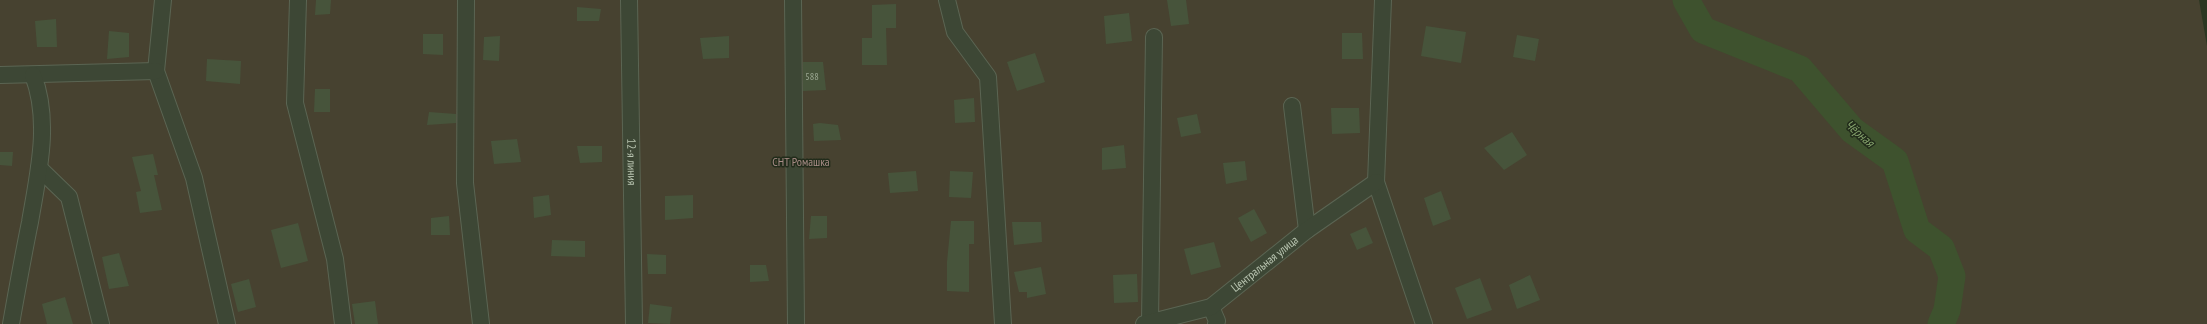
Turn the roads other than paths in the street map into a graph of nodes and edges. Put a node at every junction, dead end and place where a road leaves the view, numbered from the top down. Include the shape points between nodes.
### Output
1 (163, 0) edge
2 (298, 0) edge
3 (466, 0) edge
4 (629, 0) edge
5 (792, 0) edge
6 (947, 0) edge
7 (1383, 0) edge
8 (1154, 37) dead end
9 (156, 71) junction
10 (0, 74) edge
11 (33, 75) junction
12 (1292, 106) dead end
13 (40, 168) junction
14 (1376, 182) junction
15 (1307, 230) junction
16 (1211, 307) junction
17 (1147, 323) edge
18 (1422, 323) edge
19 (11, 324) edge
20 (101, 324) edge
21 (227, 324) edge
22 (343, 324) edge
23 (481, 324) edge
24 (634, 324) edge
25 (796, 324) edge
26 (1003, 324) edge
27 (1216, 324) edge

1 - 9 street
2 - 22 street via 295,103 335,259
3 - 23 street via 465,183
4 - 24 street, 12-я линия
5 - 25 street
6 - 26 street via 955,32 988,77
7 - 14 street
8 - 17 street
9 - 11 street
9 - 21 street via 194,178
10 - 11 street
11 - 13 street via 39,92 42,138
12 - 15 street
13 - 19 street
13 - 20 street via 69,197
14 - 15 street, Центральная улица
14 - 18 street
15 - 16 street, Центральная улица
16 - 17 street, Центральная улица
16 - 27 street via 1217,320

